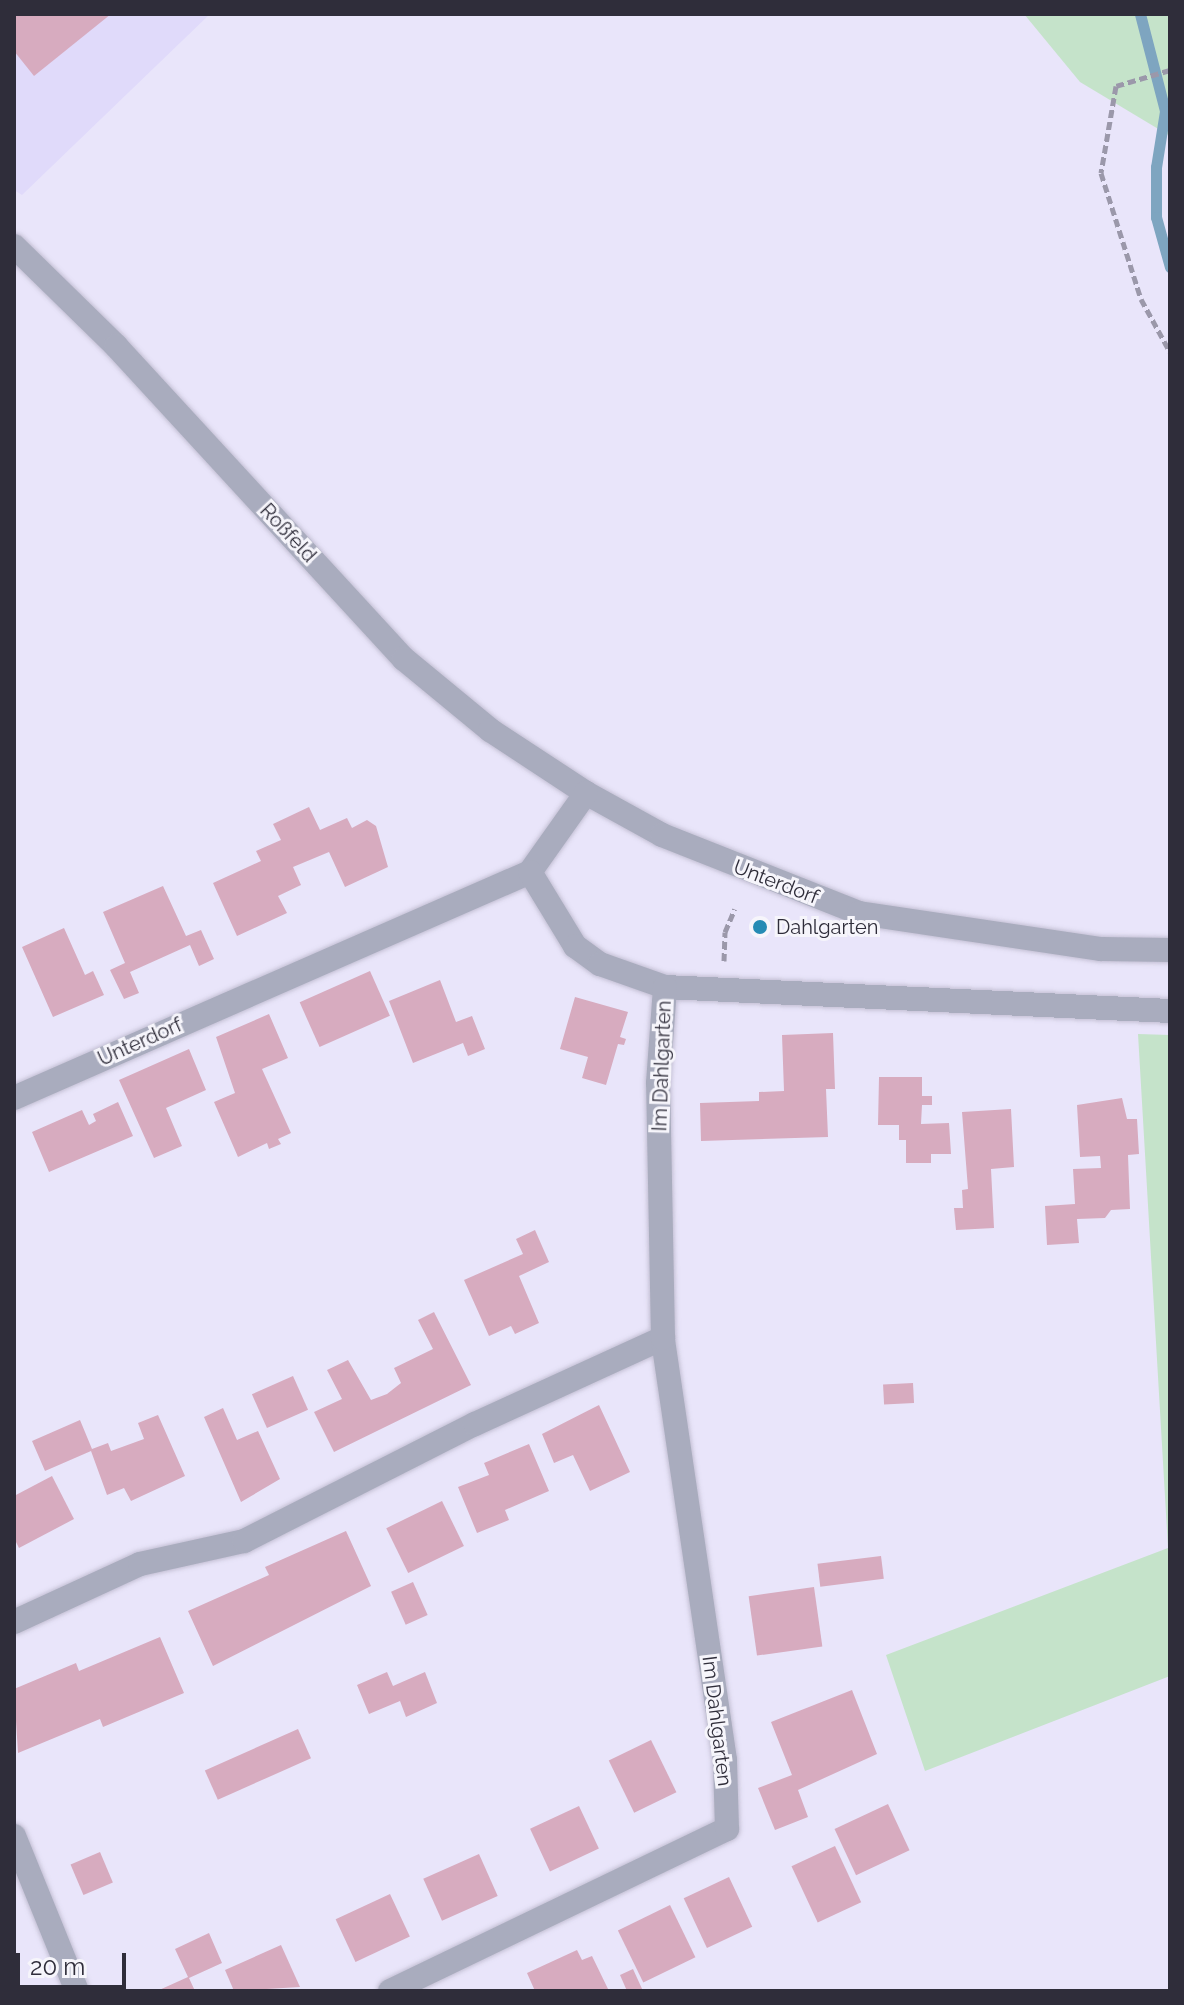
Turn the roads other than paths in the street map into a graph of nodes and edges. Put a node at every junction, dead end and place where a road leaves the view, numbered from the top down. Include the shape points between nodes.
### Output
1 (14, 246) edge
2 (586, 793) junction
3 (530, 872) junction
4 (1170, 950) edge
5 (665, 987) junction
6 (1170, 1011) edge
7 (14, 1098) edge
8 (663, 1338) junction
9 (14, 1622) edge
10 (14, 1836) edge
11 (77, 1991) edge
12 (390, 1991) edge

1 - 2 street, Roßfeld via 116,346 404,659 490,730
2 - 3 street
2 - 4 street, Unterdorf via 662,835 859,913 1101,949
3 - 5 street via 575,946 600,964
3 - 7 street, Unterdorf
5 - 6 street
5 - 8 street, Im Dahlgarten via 658,1083
8 - 9 street via 475,1424 244,1541 140,1564
8 - 12 street, Im Dahlgarten via 725,1760 727,1829
10 - 11 street

